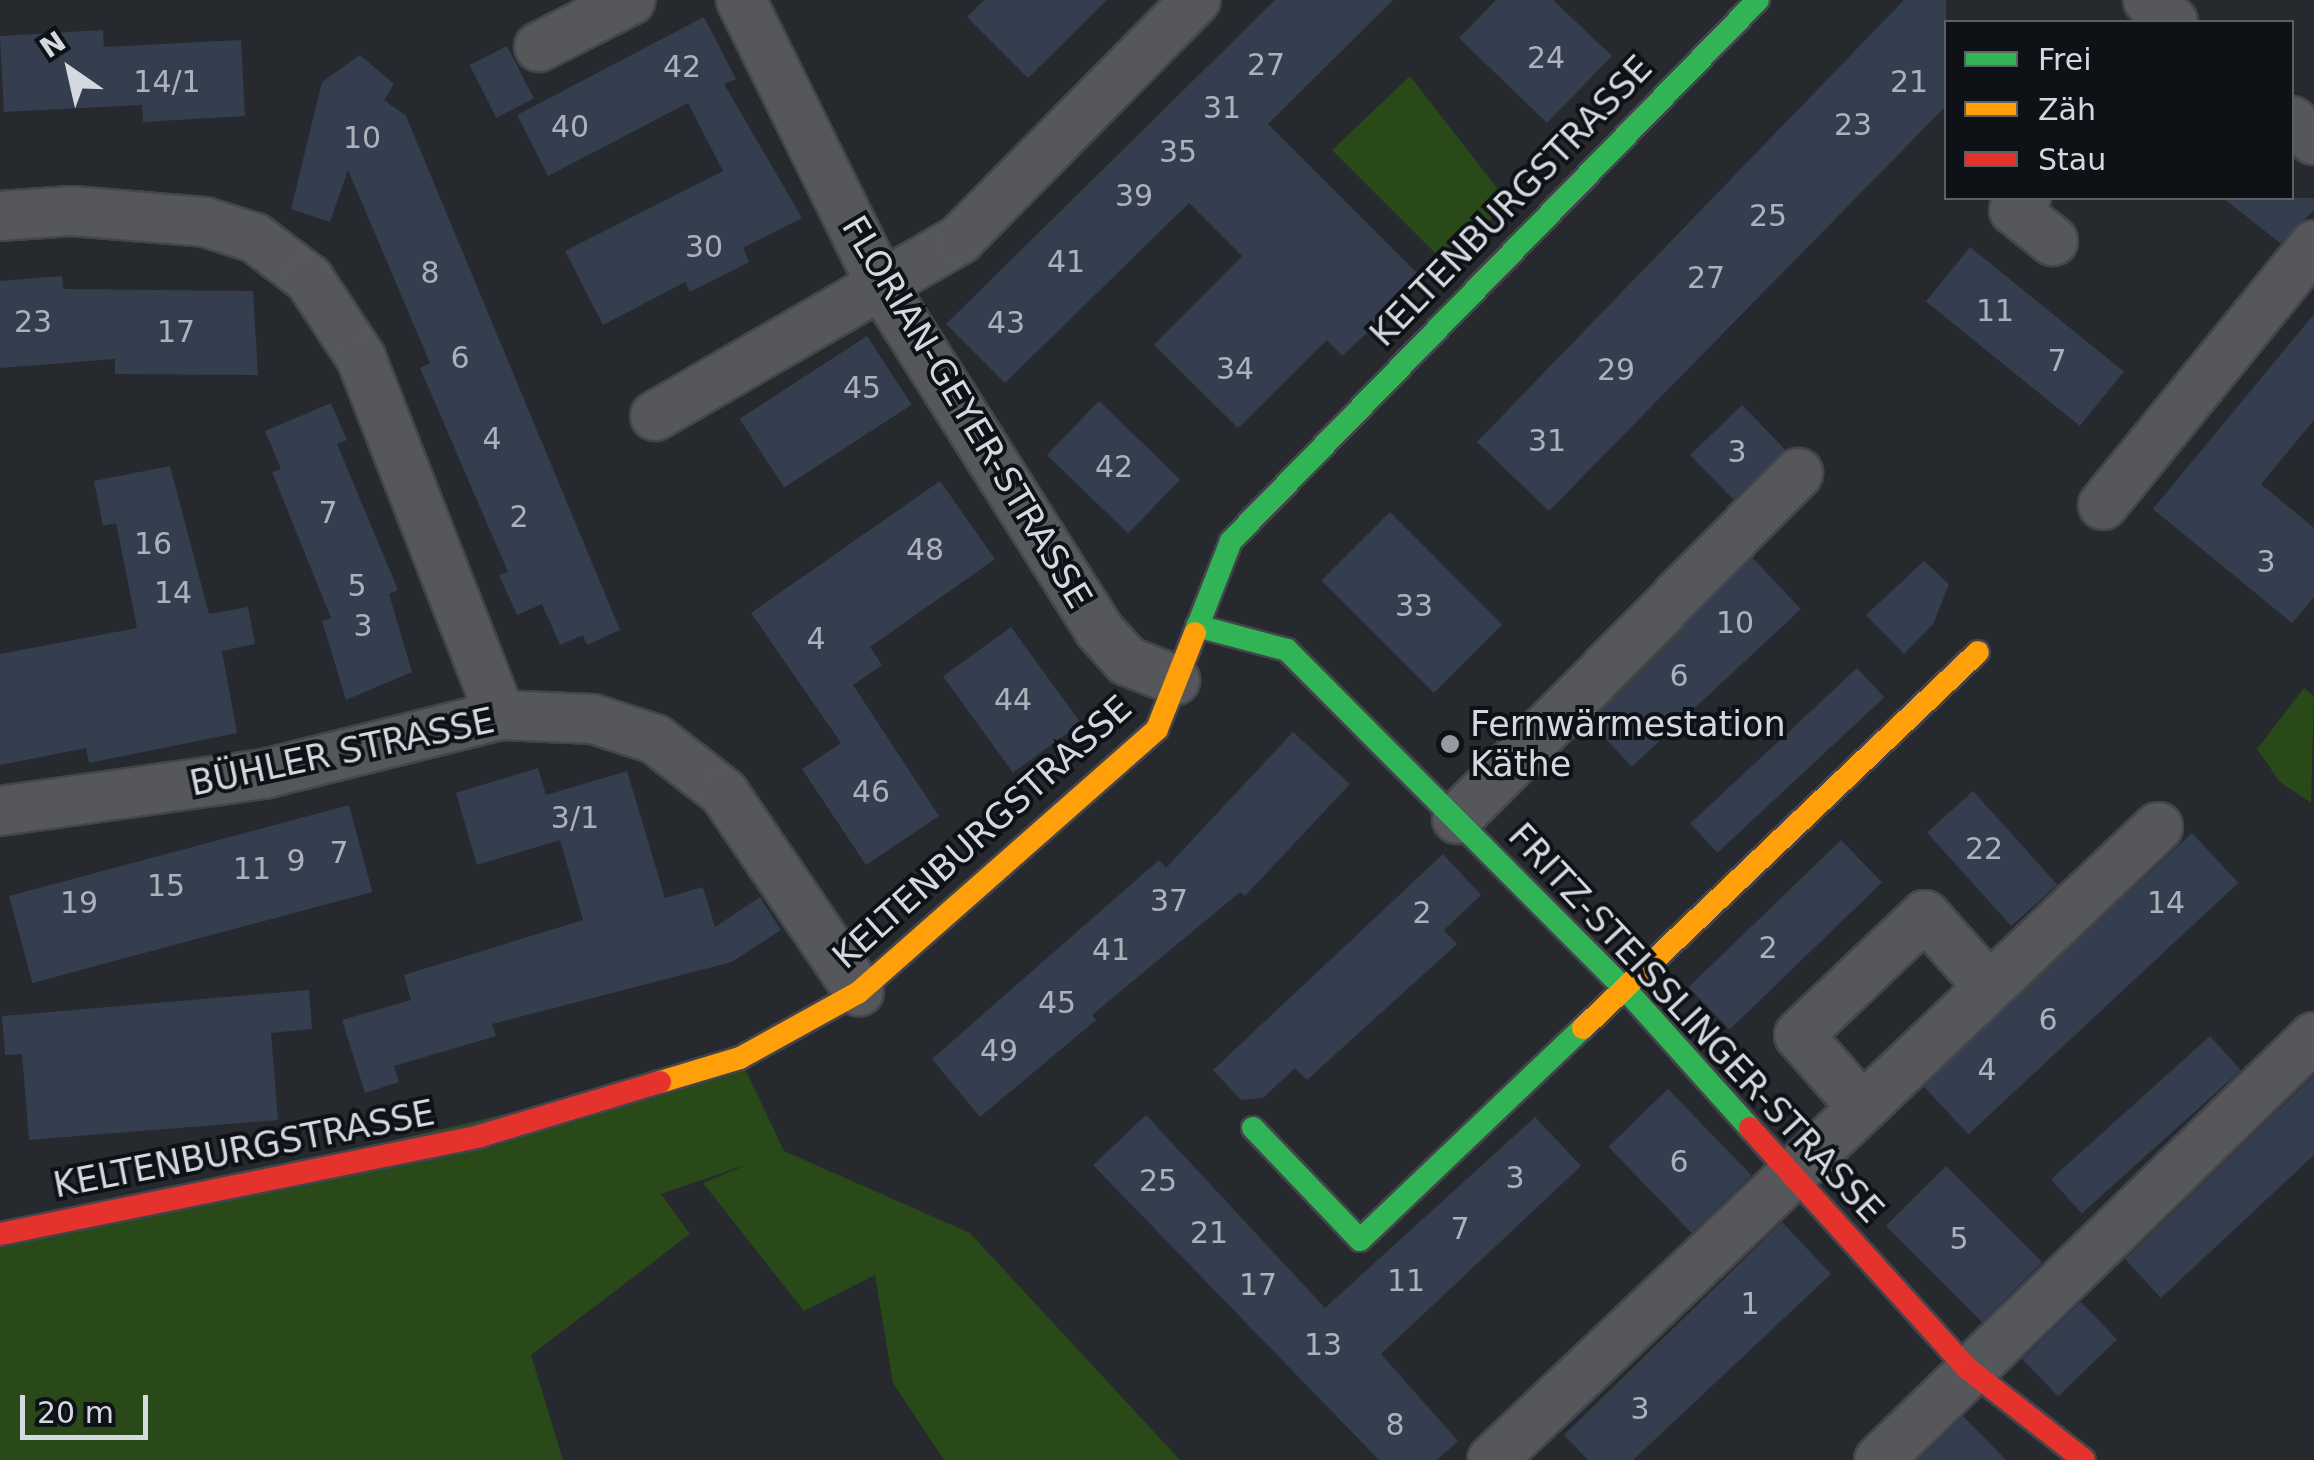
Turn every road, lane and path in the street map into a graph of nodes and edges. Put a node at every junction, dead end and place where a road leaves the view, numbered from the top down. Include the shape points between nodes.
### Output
1 (631, 0) edge
2 (742, 0) edge
3 (1196, 0) edge
4 (1758, 0) edge
5 (540, 47) dead end
6 (2294, 123) edge
7 (2314, 140) edge
8 (2024, 200) edge
9 (0, 216) edge
10 (2053, 241) dead end
11 (2314, 245) edge
12 (880, 283) junction
13 (655, 416) dead end
14 (1798, 474) dead end
15 (2104, 505) dead end
16 (1197, 626) junction
17 (1978, 652) dead end
18 (1176, 680) junction
19 (500, 715) junction
20 (0, 811) edge
21 (1457, 818) junction
22 (2158, 826) dead end
23 (1990, 987) junction
24 (1628, 990) junction
25 (859, 992) junction
26 (2314, 1037) edge
27 (1861, 1106) junction
28 (1253, 1128) dead end
29 (1790, 1173) junction
30 (0, 1234) edge
31 (1968, 1370) junction
32 (1492, 1460) edge
33 (1878, 1460) edge
34 (2084, 1460) edge

1 - 5 street
2 - 12 street, FLORIAN-GEYER-STRASSE
3 - 12 street via 960,240
4 - 16 street, KELTENBURGSTRASSE via 1230,540
6 - 7 street
8 - 10 street via 2014,210
9 - 19 street via 72,211 205,222 254,238 309,279 362,358
11 - 15 street
12 - 13 street
12 - 18 street, FLORIAN-GEYER-STRASSE via 1099,630 1126,662
14 - 21 street
16 - 18 street, KELTENBURGSTRASSE
16 - 21 street, FRITZ-STEISSLINGER-STRASSE via 1288,650
17 - 24 street
18 - 25 street, KELTENBURGSTRASSE via 1157,728
19 - 20 street, BÜHLER STRASSE via 264,774
19 - 25 street, BÜHLER STRASSE via 593,719 668,750 724,793
21 - 24 street, FRITZ-STEISSLINGER-STRASSE
22 - 23 street
23 - 27 street
23 - 27 street via 1925,915 1798,1035
24 - 28 street via 1360,1240
24 - 29 street, FRITZ-STEISSLINGER-STRASSE
25 - 30 street, KELTENBURGSTRASSE via 740,1058 480,1136
26 - 31 street
27 - 29 street
29 - 31 street, FRITZ-STEISSLINGER-STRASSE
29 - 32 street
31 - 33 street
31 - 34 street, FRITZ-STEISSLINGER-STRASSE

